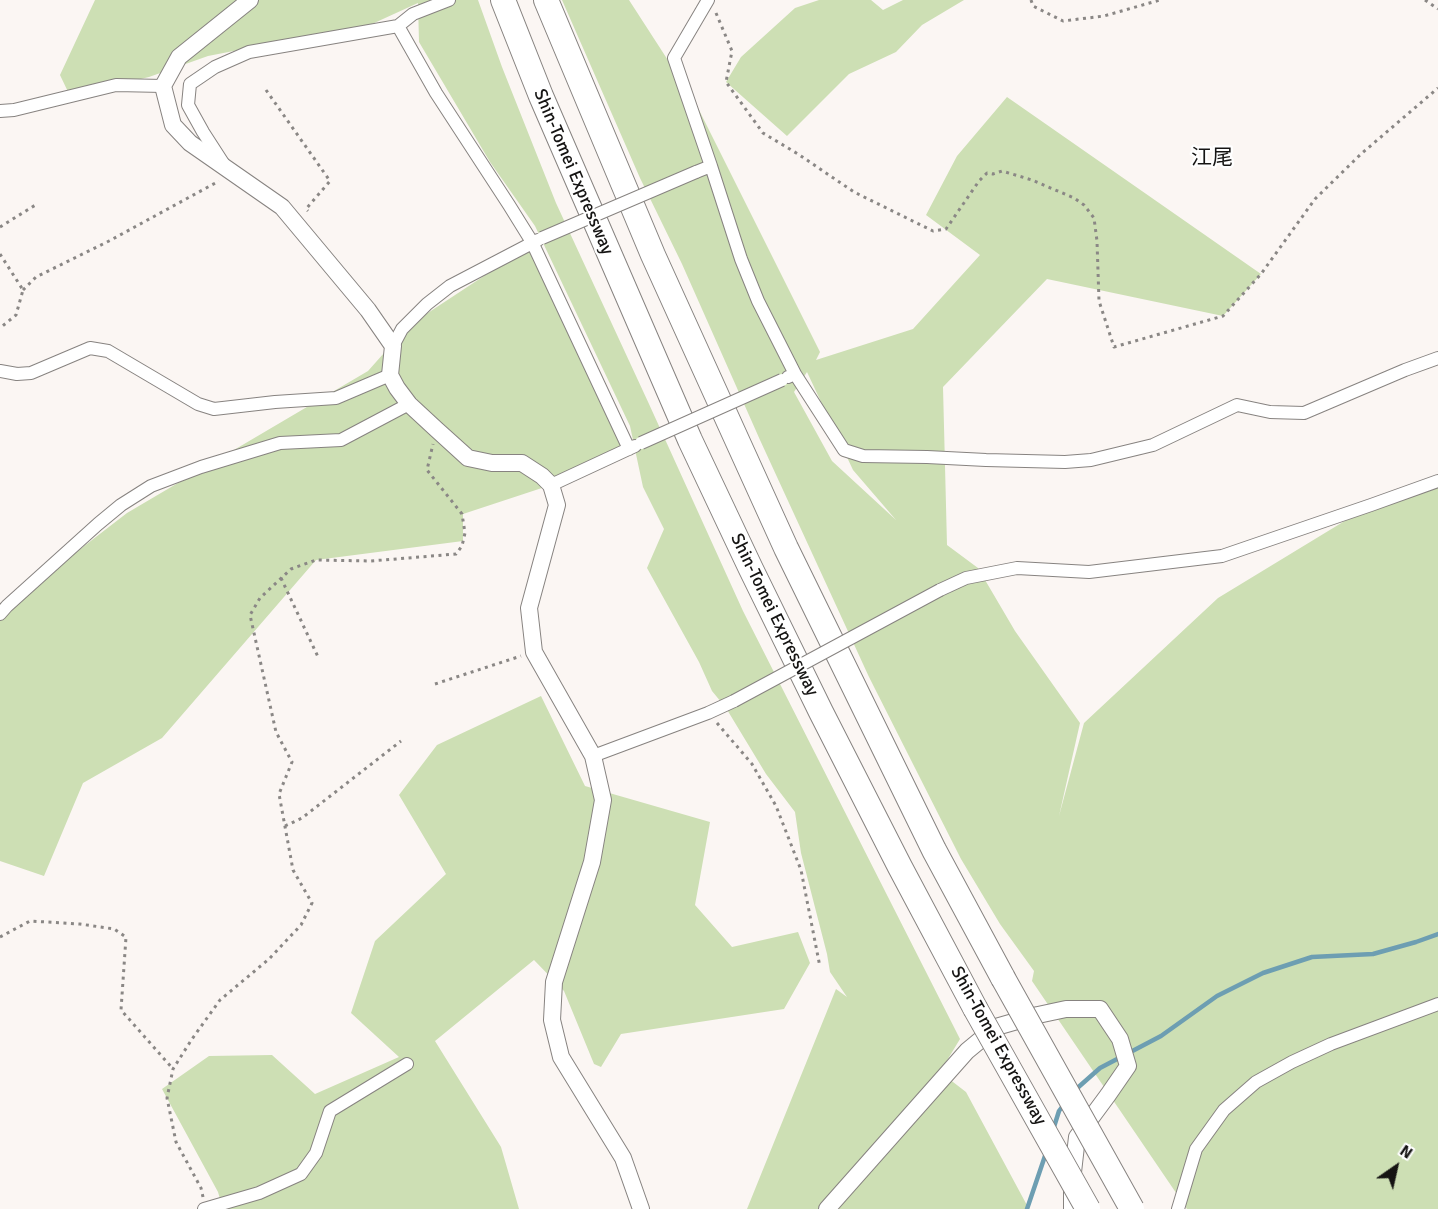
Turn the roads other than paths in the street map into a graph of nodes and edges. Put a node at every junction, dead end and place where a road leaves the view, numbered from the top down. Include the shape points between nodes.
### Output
1 (250, 0) edge
2 (449, 0) edge
3 (503, 0) edge
4 (546, 0) edge
5 (711, 5) edge
6 (398, 26) junction
7 (163, 86) junction
8 (0, 111) edge
9 (711, 166) junction
10 (230, 171) junction
11 (537, 240) junction
12 (393, 346) junction
13 (1438, 358) edge
14 (0, 371) edge
15 (795, 374) junction
16 (390, 375) junction
17 (409, 404) junction
18 (635, 446) junction
19 (1438, 481) edge
20 (551, 485) junction
21 (0, 614) edge
22 (593, 756) junction
23 (1438, 1004) edge
24 (407, 1064) dead end
25 (204, 1208) edge
26 (641, 1209) edge
27 (827, 1209) edge
28 (1072, 1209) edge
29 (1088, 1209) edge
30 (1132, 1209) edge
31 (1178, 1209) edge

1 - 7 street via 179,57
2 - 6 street via 413,14
3 - 29 highway, Shin-Tomei Expressway, bridge via 545,107 690,440 750,567 900,867
4 - 30 highway, Shin-Tomei Expressway, bridge via 653,255 781,537 934,850
5 - 9 street via 674,58
6 - 10 street via 249,52 215,67 190,84 188,105
6 - 11 street via 436,93
7 - 8 street via 116,85
7 - 10 street via 173,125 190,143
9 - 11 street, bridge
9 - 15 street via 741,259
10 - 12 street via 282,207 368,309
11 - 12 street via 450,286 402,329
11 - 18 street
12 - 16 street
13 - 15 street via 1304,413 1270,412 1237,405 1154,446 1065,462 863,456 844,450
14 - 16 street via 31,373 90,348 108,351 198,404 214,409 336,398
15 - 18 street, bridge
16 - 17 street
17 - 20 street via 468,458 522,463
17 - 21 street via 341,440 280,443 151,486 98,524
18 - 20 street
19 - 22 street, bridge via 1222,555 1089,572 1017,567 966,578 734,701
20 - 22 street via 557,505 529,608 534,652
22 - 26 street via 603,800 592,862 554,982 552,1020 561,1057 623,1158
23 - 31 street via 1331,1044 1256,1082 1224,1110 1196,1149
24 - 25 street via 330,1111 316,1153 301,1174 259,1193
27 - 28 street via 967,1051 996,1027 1066,1009 1100,1009 1120,1039 1128,1066 1077,1137

